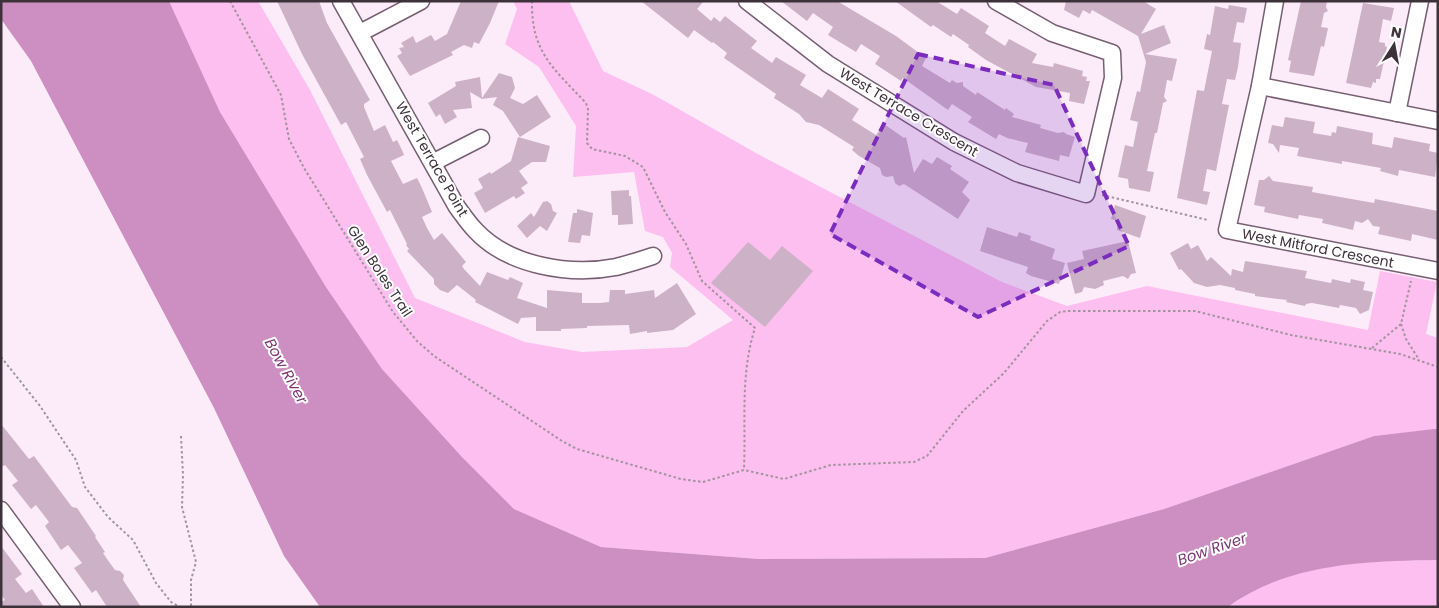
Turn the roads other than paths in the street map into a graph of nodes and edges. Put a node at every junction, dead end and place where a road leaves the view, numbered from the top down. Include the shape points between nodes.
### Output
1 (341, 1) edge
2 (421, 1) edge
3 (747, 1) edge
4 (996, 1) edge
5 (1274, 1) edge
6 (1420, 1) edge
7 (360, 33) junction
8 (1260, 86) junction
9 (1398, 114) junction
10 (1438, 121) edge
11 (481, 138) dead end
12 (434, 162) junction
13 (653, 256) dead end
14 (1438, 271) edge
15 (1, 510) edge
16 (72, 607) edge

1 - 7 street, West Terrace Point
2 - 7 street
3 - 4 street, West Terrace Crescent via 828,64 954,142 1017,173 1086,194 1113,78 1112,53 1052,33
5 - 8 street
6 - 9 street
7 - 12 street, West Terrace Point
8 - 9 street
8 - 14 street, West Mitford Crescent via 1227,230
9 - 10 street
11 - 12 street
12 - 13 street, West Terrace Point via 457,206 476,232 501,251 530,262 590,270 616,267
15 - 16 street

